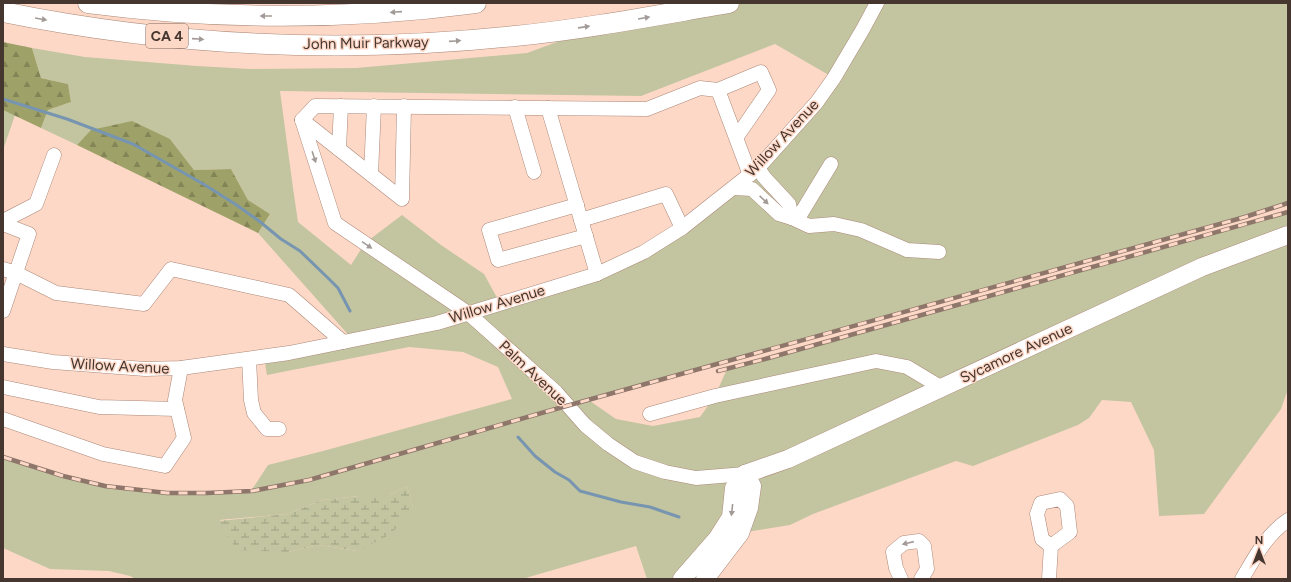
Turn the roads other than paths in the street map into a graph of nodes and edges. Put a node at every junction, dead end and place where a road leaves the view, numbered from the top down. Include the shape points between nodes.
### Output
1 (88, 3) edge
2 (476, 3) edge
3 (729, 3) edge
4 (877, 3) edge
5 (3, 12) edge
6 (718, 90) junction
7 (341, 106) junction
8 (374, 106) junction
9 (404, 106) junction
10 (515, 108) junction
11 (548, 108) junction
12 (302, 120) junction
13 (736, 138) junction
14 (338, 149) junction
15 (54, 155) dead end
16 (831, 164) dead end
17 (754, 171) junction
18 (534, 172) dead end
19 (371, 174) junction
20 (734, 188) junction
21 (577, 205) junction
22 (794, 219) junction
23 (581, 220) junction
24 (3, 221) edge
25 (3, 224) edge
26 (682, 228) junction
27 (1288, 235) edge
28 (586, 236) junction
29 (939, 252) dead end
30 (9, 271) edge
31 (597, 274) junction
32 (3, 311) edge
33 (468, 313) junction
34 (343, 342) junction
35 (3, 354) edge
36 (248, 359) junction
37 (181, 368) junction
38 (3, 387) edge
39 (942, 388) junction
40 (177, 409) junction
41 (650, 414) dead end
42 (3, 419) edge
43 (279, 429) dead end
44 (745, 474) junction
45 (1288, 520) edge
46 (1051, 546) dead end
47 (682, 579) edge
48 (705, 579) edge
49 (901, 579) edge
50 (921, 579) edge
51 (1049, 579) edge
52 (1242, 579) edge

2 -> 1 highway, John Muir Parkway / CA 4 via 398,12 258,16 164,12
5 -> 3 highway, John Muir Parkway / CA 4 via 105,29 196,39 286,44 378,45 469,40 545,32
4 - 17 street, Willow Avenue via 834,78 817,102
6 - 11 street via 700,88 647,109
6 - 13 street
6 - 13 street via 761,72 769,90
7 - 8 street
7 - 12 street via 315,106
7 - 14 street
8 - 9 street
8 - 19 street
9 - 10 street
9 - 19 street via 402,199
10 - 11 street
10 - 18 street
11 - 21 street
12 - 14 street
12 -> 33 street, Palm Avenue via 335,223
13 - 17 street
14 - 19 street
15 - 24 street via 36,204
16 - 22 street
17 - 20 street, Willow Avenue
17 - 22 street via 764,177 789,204
20 -> 22 street via 752,189 779,214
20 - 26 street, Willow Avenue
21 - 23 street
21 - 28 street via 489,230 498,260
22 - 29 street via 809,226 834,224 861,230 907,250
23 - 26 street via 666,194
23 - 28 street
25 - 30 street via 29,234
26 - 31 street, Willow Avenue via 644,252
27 - 39 main road, Sycamore Avenue via 1202,268
28 - 31 street
30 - 32 street
30 - 34 street via 56,293 144,304 171,269 289,295
31 - 33 street, Willow Avenue
33 - 34 street, Willow Avenue via 437,323
33 - 44 street, Palm Avenue via 556,392 585,425 635,462 665,472 696,478
34 - 36 street, Willow Avenue
35 - 37 street, Willow Avenue via 61,363 145,369
36 - 37 street, Willow Avenue
36 - 43 street via 254,414 267,429
37 - 40 street via 175,400
38 - 40 street via 99,407
39 - 41 street via 907,367 876,361 715,396
39 - 44 main road, Sycamore Avenue via 788,458
40 - 42 street via 184,438 165,466 104,454
44 -> 47 main road via 734,488 731,517 717,538
44 - 48 main road via 752,486 749,508 740,533
45 - 52 street via 1266,540
46 - 51 street
50 -> 49 street via 927,569 924,546 919,541 904,543 894,552 896,568

